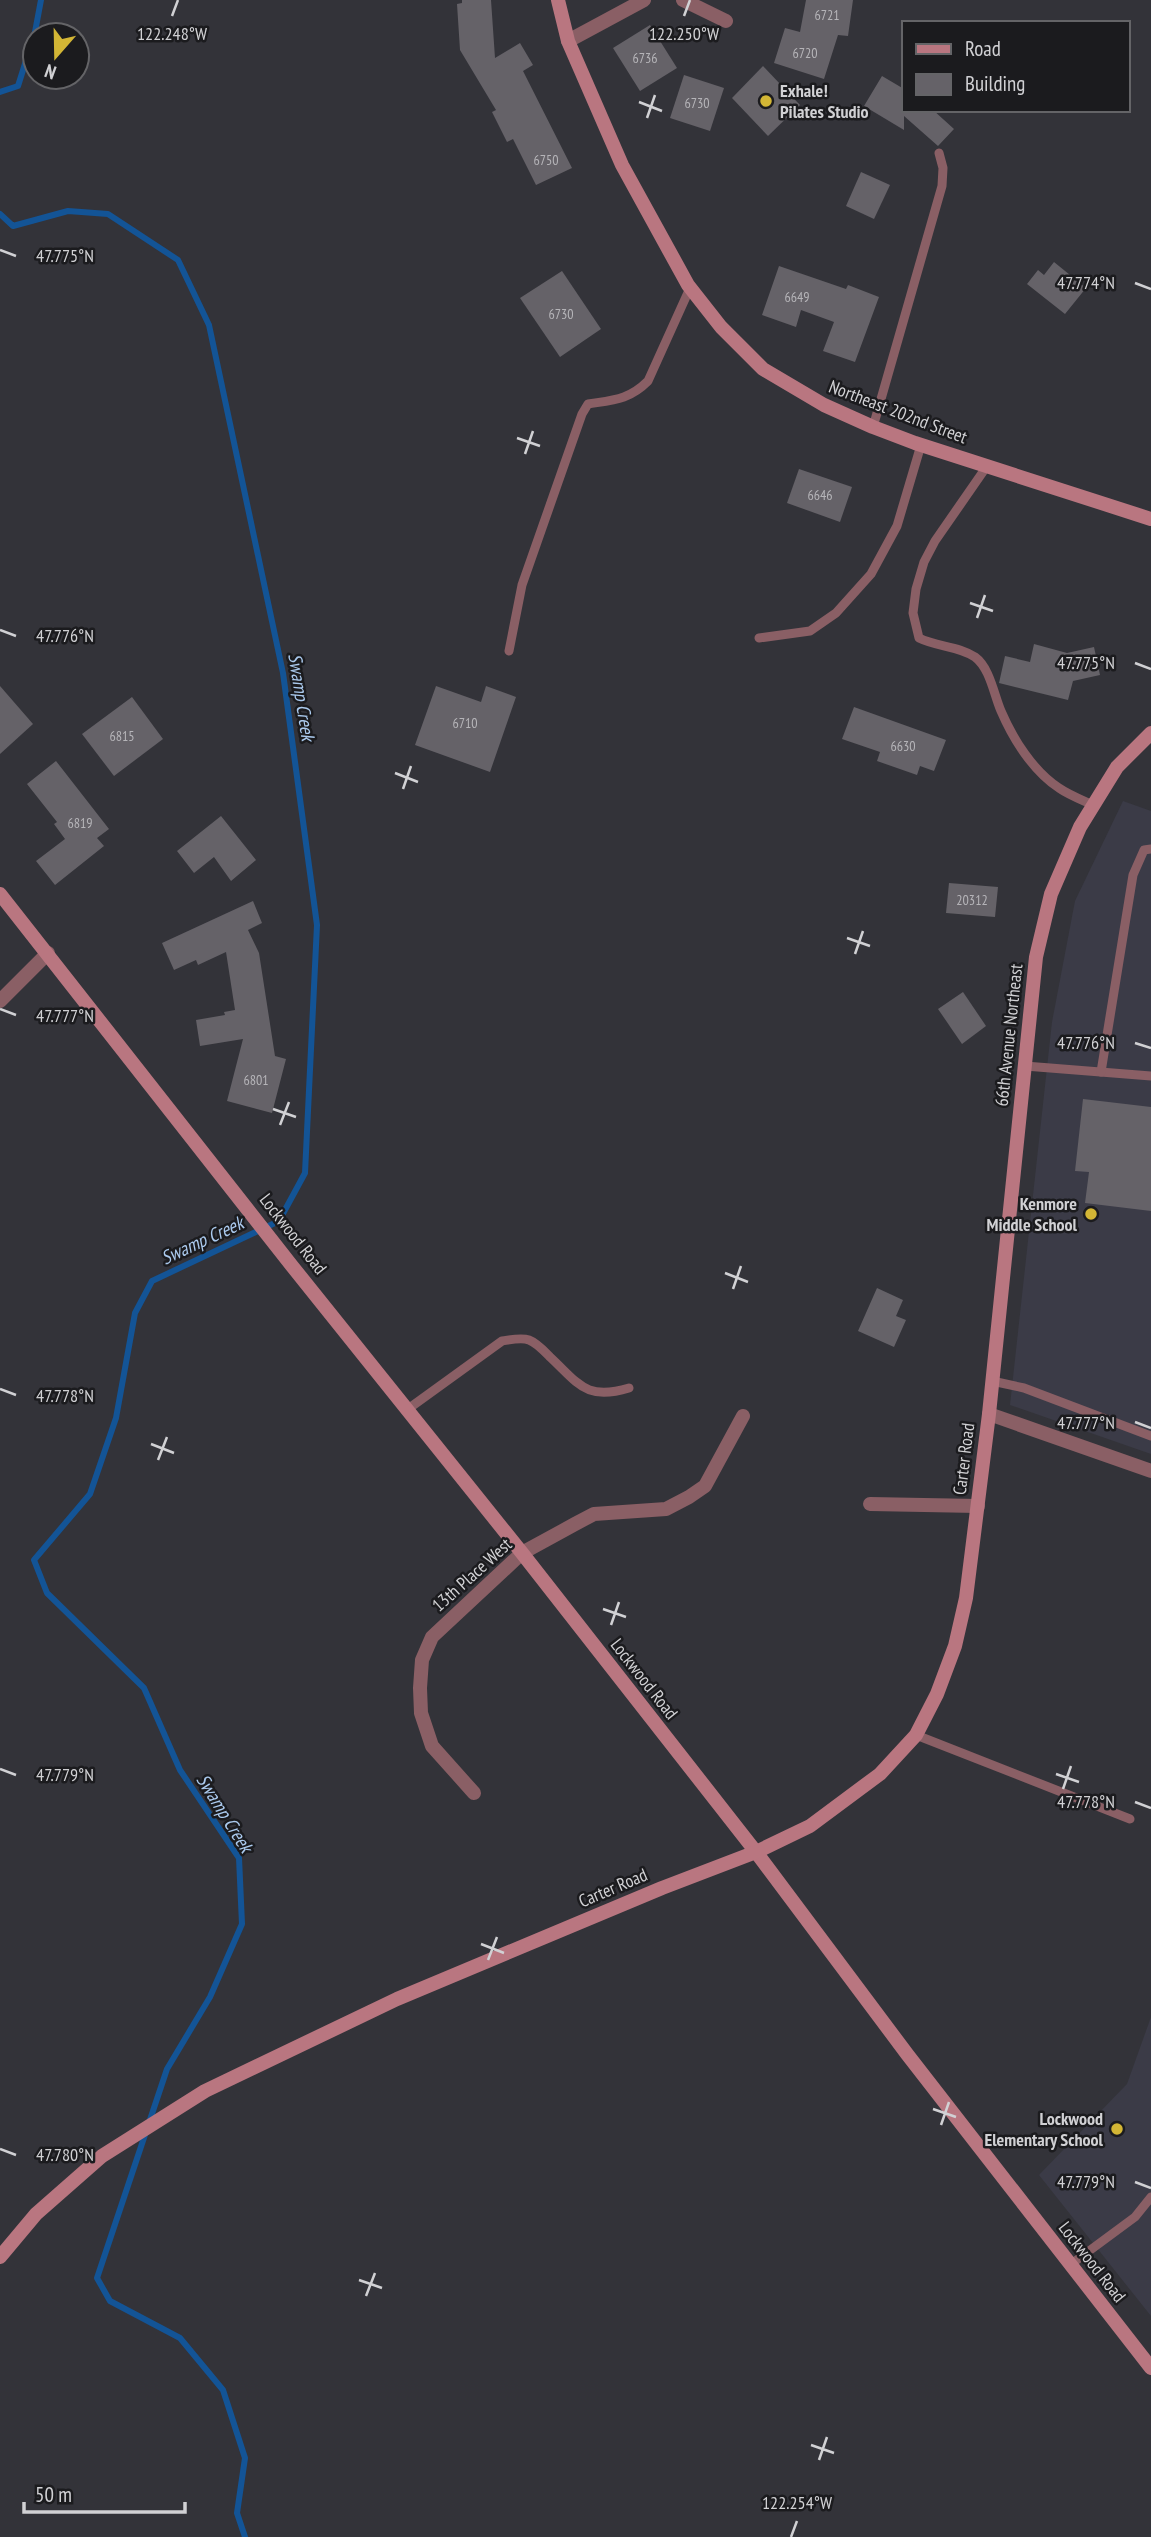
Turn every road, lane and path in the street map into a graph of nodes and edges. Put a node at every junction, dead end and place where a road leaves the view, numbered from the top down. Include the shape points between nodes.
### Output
1 (558, 0) edge
2 (644, 0) edge
3 (683, 0) edge
4 (726, 21) dead end
5 (568, 41) junction
6 (939, 153) dead end
7 (690, 288) junction
8 (873, 427) junction
9 (921, 445) junction
10 (987, 466) junction
11 (1151, 519) edge
12 (759, 638) dead end
13 (509, 651) dead end
14 (1151, 733) edge
15 (1093, 805) junction
16 (1151, 849) edge
17 (0, 894) edge
18 (48, 953) junction
19 (0, 1001) edge
20 (1025, 1066) junction
21 (1101, 1072) junction
22 (1151, 1076) edge
23 (992, 1376) junction
24 (629, 1388) dead end
25 (408, 1409) junction
26 (989, 1414) junction
27 (743, 1416) dead end
28 (1151, 1436) edge
29 (1151, 1471) edge
30 (870, 1504) dead end
31 (978, 1506) junction
32 (522, 1553) junction
33 (916, 1735) junction
34 (474, 1793) dead end
35 (1130, 1819) dead end
36 (756, 1853) junction
37 (1151, 2197) edge
38 (0, 2257) edge
39 (1070, 2265) junction
40 (1151, 2368) edge

1 - 5 street, Northeast 202nd Street
2 - 5 street
3 - 4 street
5 - 7 street, Northeast 202nd Street via 622,165
6 - 8 lane via 942,186
7 - 8 street, Northeast 202nd Street via 763,369
7 - 13 lane via 648,381 623,398 588,404 582,414 522,585
8 - 9 street, Northeast 202nd Street
9 - 10 street, Northeast 202nd Street
9 - 12 lane via 897,526 871,574 836,613 810,631
10 - 11 street, Northeast 202nd Street
10 - 15 lane via 924,562 913,613 919,638 977,658 1015,738 1042,775
14 - 15 street, 66th Avenue Northeast via 1117,767
15 - 20 street, 66th Avenue Northeast via 1051,894 1036,957
16 - 21 lane via 1144,850 1133,874
17 - 18 street, Lockwood Road
18 - 19 street
18 - 25 street, Lockwood Road
20 - 21 lane
20 - 23 street, 66th Avenue Northeast
21 - 22 lane
23 - 26 street, Carter Road
23 - 28 lane
24 - 25 lane via 597,1394 581,1386 541,1348 514,1339 502,1341
25 - 32 street, Lockwood Road
26 - 29 street
26 - 31 street, Carter Road
27 - 32 street, 13th Place West via 705,1486 689,1497 666,1509 594,1514
30 - 31 street
31 - 33 street, Carter Road via 955,1646
32 - 34 street, 13th Place West via 432,1637 422,1660 421,1713 432,1746
32 - 36 street, Lockwood Road
33 - 35 lane
33 - 36 street, Carter Road via 880,1774 810,1826
36 - 38 street, Carter Road via 397,1999 205,2091 102,2156 36,2214
36 - 39 street, Lockwood Road
37 - 39 lane via 1135,2217
39 - 40 street, Lockwood Road

